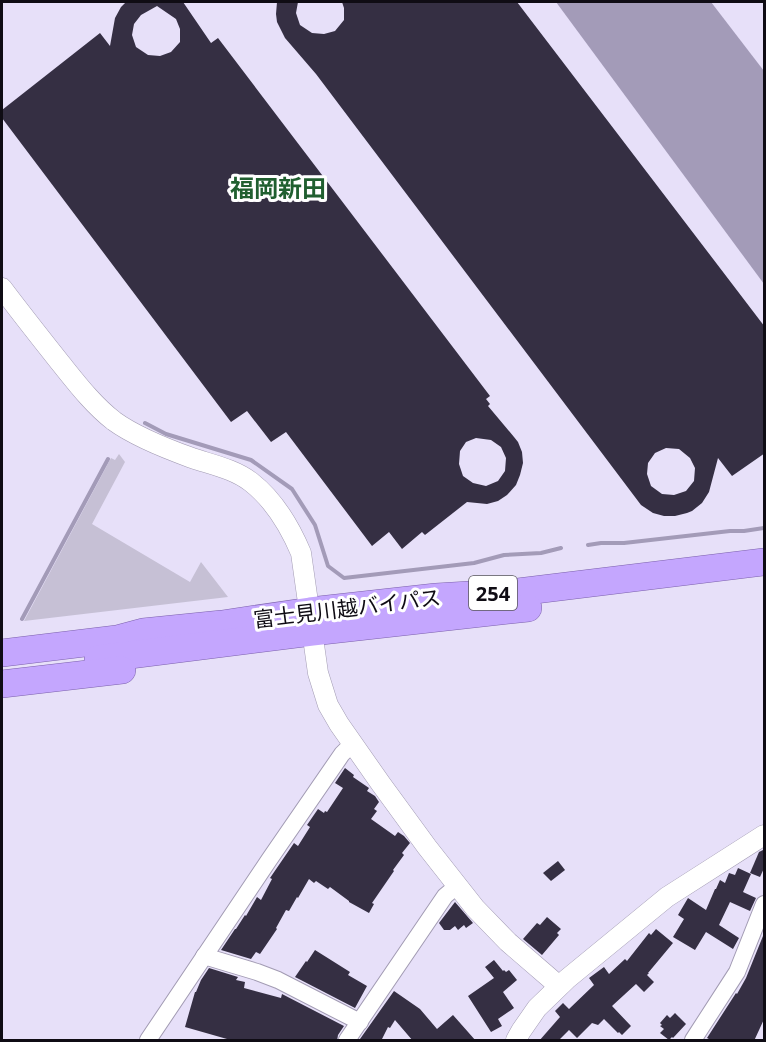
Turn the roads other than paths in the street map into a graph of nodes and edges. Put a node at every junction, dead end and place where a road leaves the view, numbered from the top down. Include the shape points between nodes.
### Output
1 (2, 288) edge
2 (765, 561) edge
3 (765, 580) edge
4 (222, 624) junction
5 (312, 629) junction
6 (2, 640) edge
7 (2, 653) edge
8 (52, 656) junction
9 (2, 670) edge
10 (2, 684) edge
11 (352, 744) junction
12 (765, 835) edge
13 (458, 885) junction
14 (765, 904) edge
15 (204, 956) junction
16 (559, 986) junction
17 (360, 1022) junction
18 (149, 1040) edge
19 (347, 1041) edge
20 (516, 1041) edge
21 (693, 1041) edge

1 - 5 street via 74,380 114,421 138,435 242,476 265,495 286,522 301,553
2 - 5 highway, 富士見川越バイパス / 254 via 518,592 436,597
3 - 5 highway, 富士見川越バイパス / 254 via 457,616 430,629
4 - 5 highway, 富士見川越バイパス / 254
4 - 6 highway, 254 via 189,613
4 - 8 highway, 富士見川越バイパス / 254 via 143,633
5 - 8 highway, 富士見川越バイパス / 254
5 - 10 highway, 254 via 287,651
5 - 11 street via 318,673 328,705
7 - 8 highway, 富士見川越バイパス / 254
8 - 9 highway, 富士見川越バイパス / 254
11 - 13 street
11 - 15 street
12 - 16 street via 667,897
13 - 16 street via 501,936
13 - 17 street via 445,896
14 - 21 street via 737,972
15 - 17 street via 278,980
15 - 18 street
16 - 20 street via 537,1008
17 - 19 street

